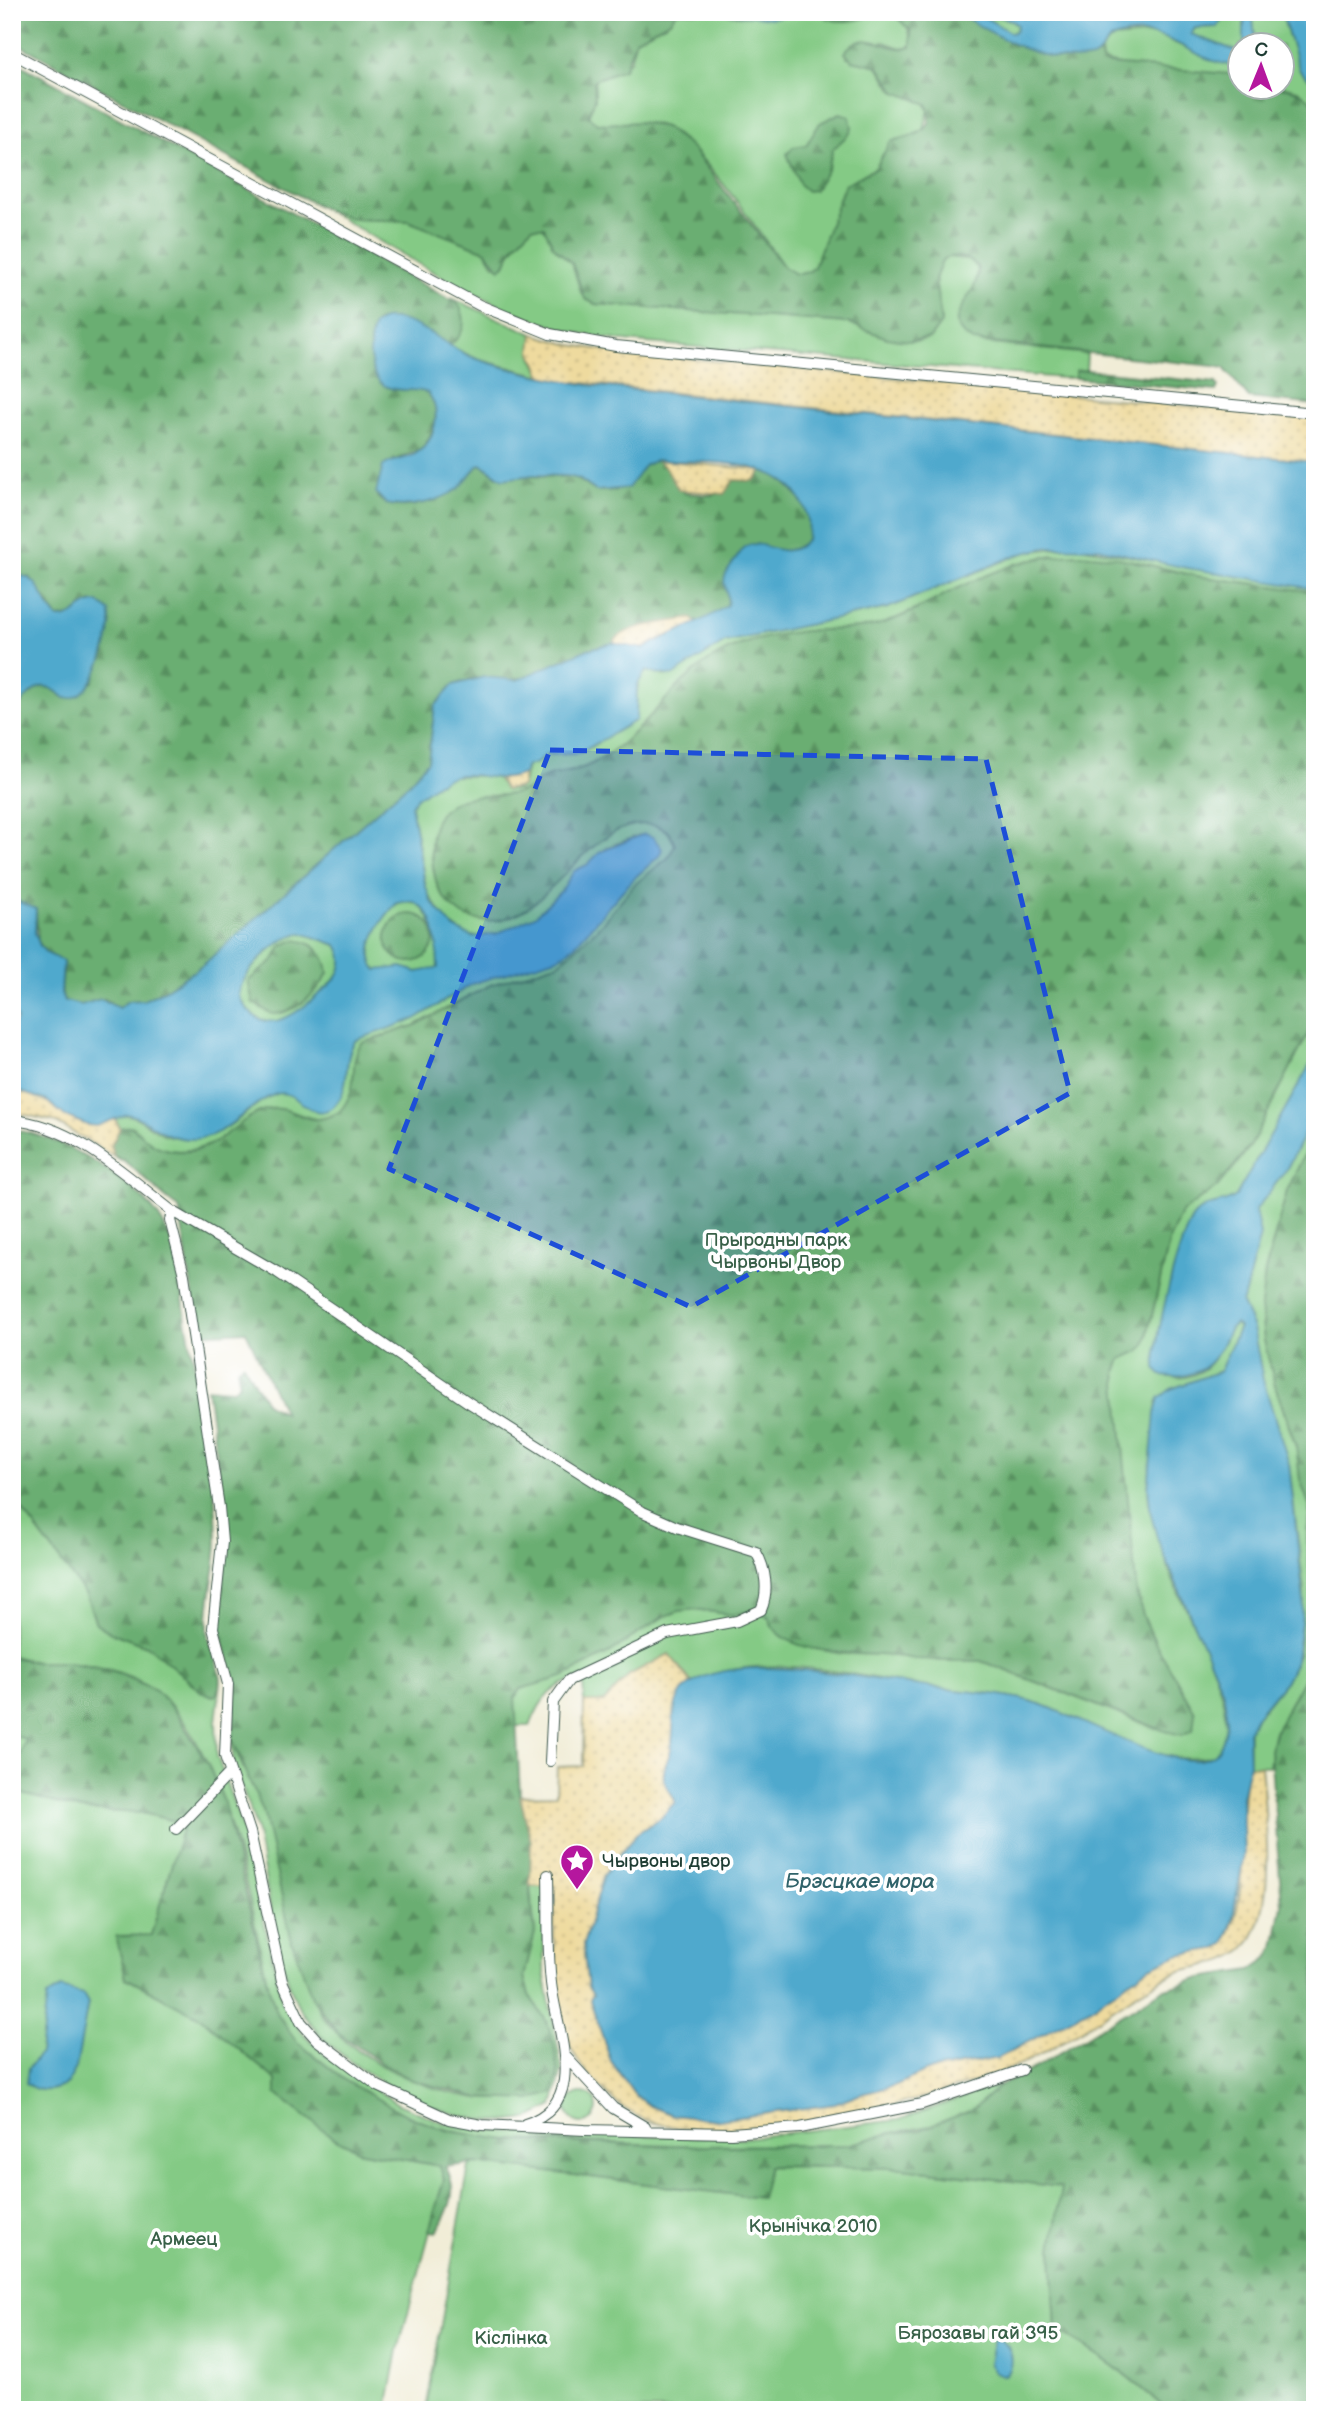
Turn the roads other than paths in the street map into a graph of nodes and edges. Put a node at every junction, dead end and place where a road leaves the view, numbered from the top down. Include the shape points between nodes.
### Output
1 (12, 53) edge
2 (1315, 413) edge
3 (12, 1120) edge
4 (172, 1211) junction
5 (550, 1761) dead end
6 (229, 1774) junction
7 (176, 1829) dead end
8 (548, 1875) dead end
9 (565, 2056) junction
10 (1022, 2070) dead end
11 (518, 2127) junction
12 (653, 2129) junction

1 - 2 street via 479,305 550,334 642,349
3 - 4 street via 38,1124 70,1138
4 - 5 street via 277,1272 468,1402 643,1512 756,1552 764,1571 761,1610 737,1621 667,1634 569,1680 553,1702
4 - 6 street via 219,1507 221,1557 214,1628 228,1684 223,1736
6 - 7 street
6 - 11 street via 250,1832 282,1981 301,2022 357,2072 412,2104 466,2123
8 - 9 street via 551,1984
9 - 11 street via 557,2101 540,2118
9 - 12 street via 613,2108
10 - 12 street via 922,2104 840,2122 731,2133
11 - 12 street

